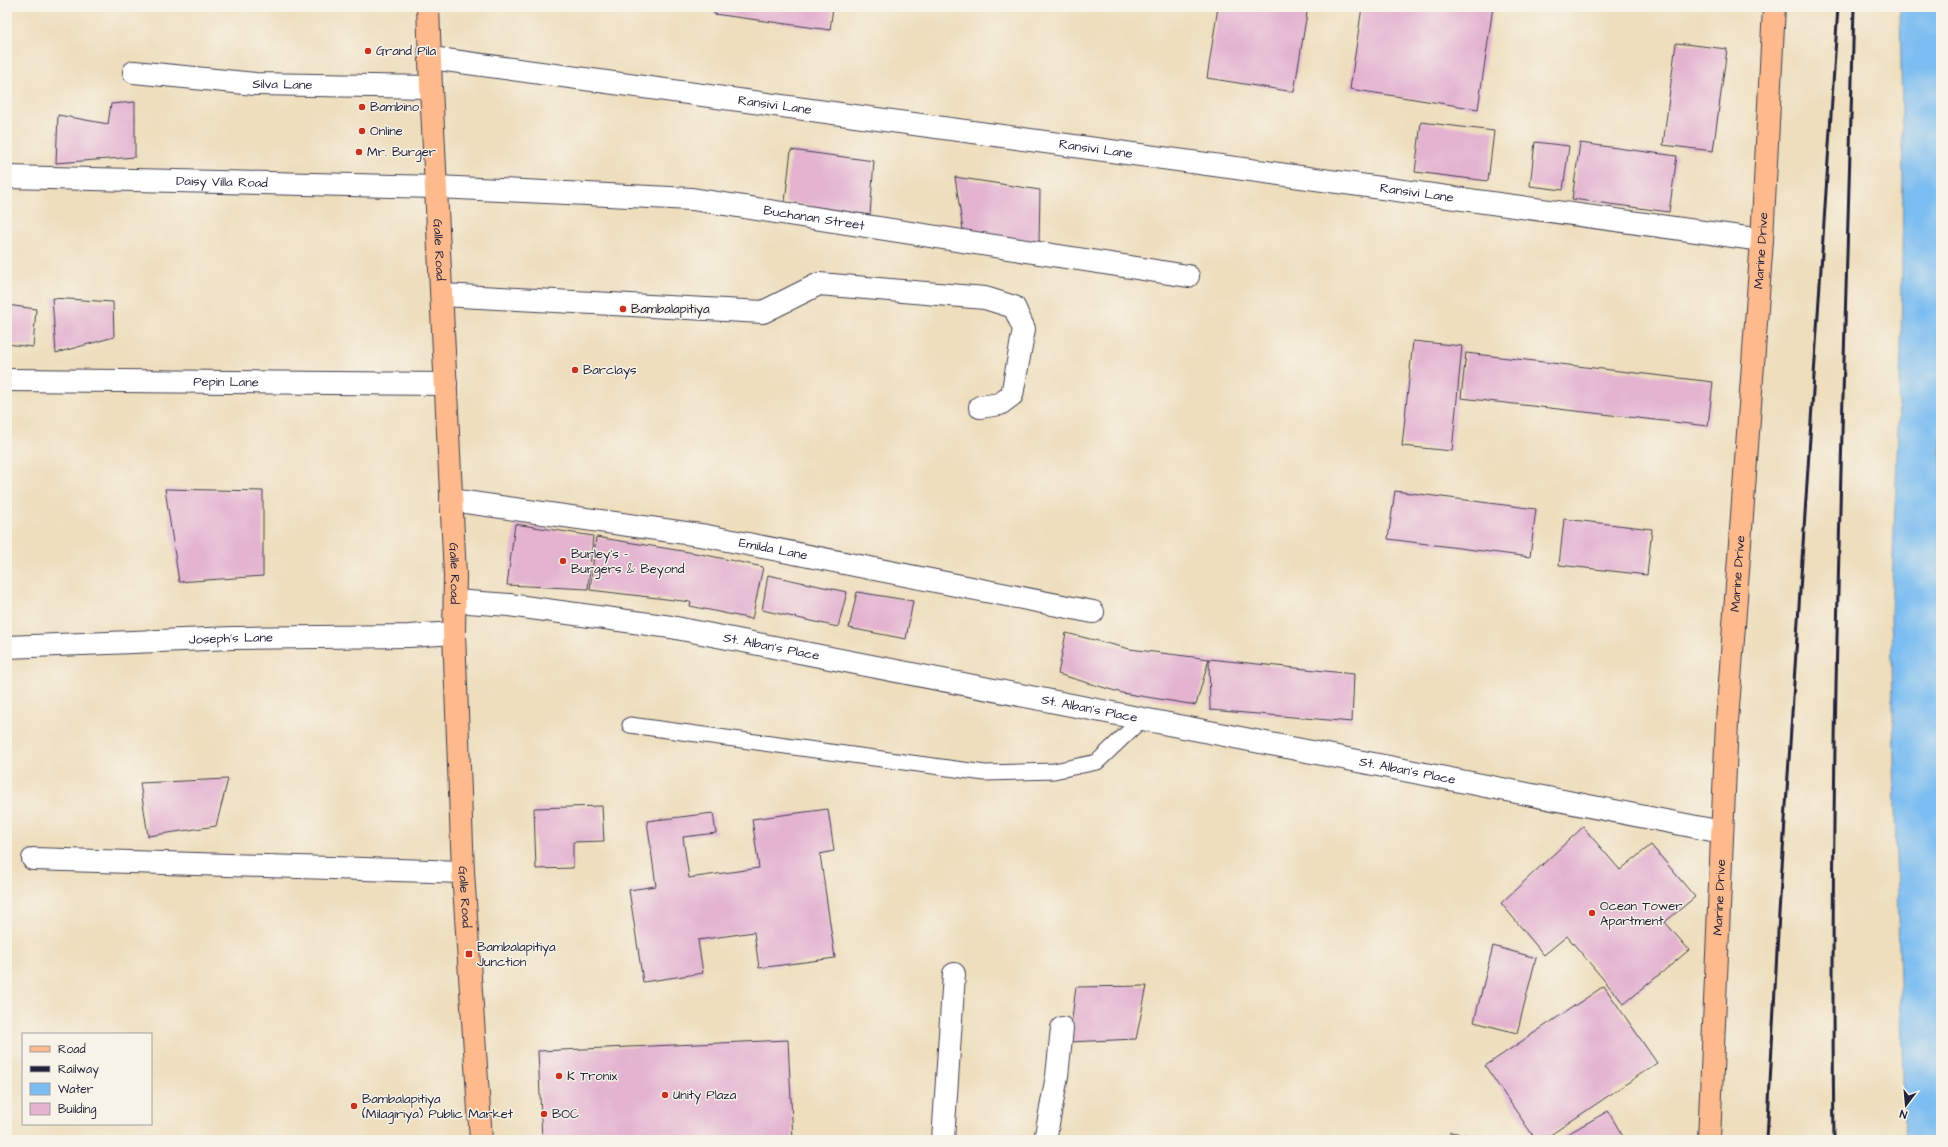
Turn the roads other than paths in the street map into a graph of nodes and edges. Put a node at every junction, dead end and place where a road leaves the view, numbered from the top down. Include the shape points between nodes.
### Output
1 (428, 7) edge
2 (1774, 7) edge
3 (431, 58) junction
4 (134, 72) dead end
5 (431, 87) junction
6 (7, 178) edge
7 (437, 187) junction
8 (1762, 240) junction
9 (1188, 276) dead end
10 (442, 295) junction
11 (7, 380) edge
12 (446, 384) junction
13 (980, 408) dead end
14 (452, 500) junction
15 (455, 601) junction
16 (1093, 612) dead end
17 (454, 633) junction
18 (7, 647) edge
19 (1142, 720) junction
20 (630, 725) dead end
21 (1722, 832) junction
22 (33, 859) dead end
23 (463, 872) junction
24 (954, 974) dead end
25 (1062, 1028) dead end
26 (481, 1140) edge
27 (943, 1140) edge
28 (1045, 1140) edge
29 (1709, 1140) edge

1 - 3 main road, Galle Road
2 - 8 main road, Marine Drive
3 - 5 main road, Galle Road
3 - 8 street, Ransivi Lane
4 - 5 street, Silva Lane via 255,84
5 - 7 main road, Galle Road
6 - 7 street, Daisy Villa Road
7 - 9 street, Buchanan Street via 692,199
7 - 10 main road, Galle Road
8 - 21 main road, Marine Drive via 1727,722
10 - 12 main road, Galle Road
10 - 13 street via 763,312 819,284 984,298 1014,307 1024,329 1012,395 1000,404
11 - 12 street, Pepin Lane
12 - 14 main road, Galle Road
14 - 15 main road, Galle Road
14 - 16 street, Emilda Lane via 707,536
15 - 17 main road, Galle Road
15 - 19 street, St. Alban's Place via 509,605 671,627
17 - 18 street, Joseph's Lane
17 - 23 main road, Galle Road
19 - 20 lane via 1097,762 1054,771 985,773
19 - 21 street, St. Alban's Place
21 - 29 main road, Marine Drive
22 - 23 street
23 - 26 main road, Galle Road
24 - 27 street
25 - 28 street via 1057,1076

